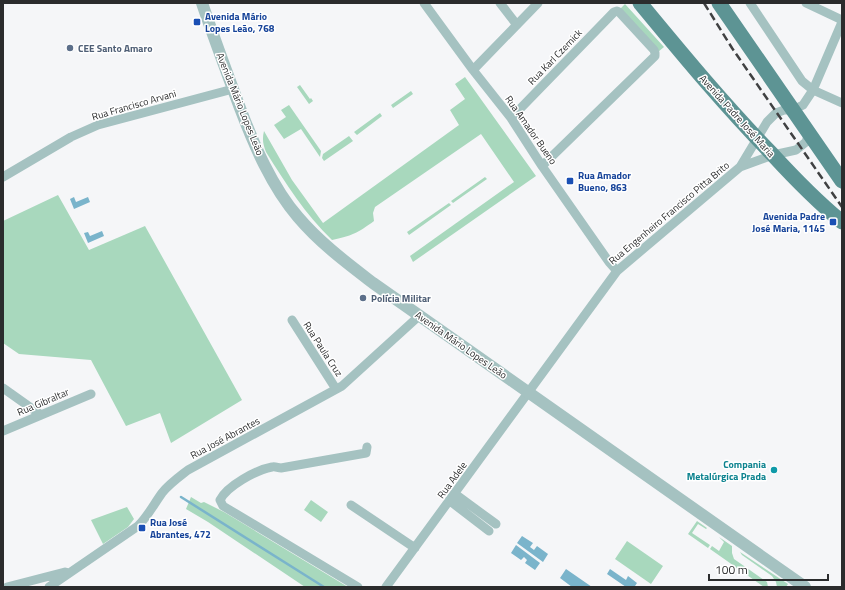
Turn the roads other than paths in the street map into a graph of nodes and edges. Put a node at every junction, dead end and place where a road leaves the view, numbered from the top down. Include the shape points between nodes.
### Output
1 (202, 3) edge
2 (424, 3) edge
3 (500, 3) edge
4 (538, 3) edge
5 (640, 3) edge
6 (719, 3) edge
7 (750, 3) edge
8 (806, 3) edge
9 (842, 21) edge
10 (517, 25) junction
11 (473, 70) junction
12 (233, 89) junction
13 (813, 90) junction
14 (842, 103) edge
15 (793, 110) junction
16 (512, 118) junction
17 (809, 133) junction
18 (758, 140) junction
19 (773, 155) junction
20 (542, 166) junction
21 (740, 168) junction
22 (3, 177) edge
23 (842, 181) edge
24 (842, 222) edge
25 (616, 271) junction
26 (419, 316) junction
27 (292, 320) dead end
28 (3, 388) edge
29 (336, 389) junction
30 (528, 393) junction
31 (91, 394) dead end
32 (41, 415) junction
33 (3, 431) edge
34 (367, 447) dead end
35 (452, 497) junction
36 (351, 505) dead end
37 (496, 524) dead end
38 (489, 531) dead end
39 (415, 548) junction
40 (70, 571) junction
41 (392, 583) edge
42 (28, 584) edge
43 (7, 587) edge
44 (49, 587) edge
45 (358, 587) edge
46 (386, 587) edge
47 (805, 587) edge

1 - 12 street, Avenida Mário Lopes Leão
2 - 11 street, Rua Amador Bueno
3 - 10 street
4 - 10 street
5 - 18 main road, Avenida Padre José Maria
6 - 15 main road
7 - 13 street via 802,81
8 - 9 street
9 - 13 street, Rua Engenheiro Francisco Pitta Brito
10 - 11 street
11 - 16 street, Rua Amador Bueno
12 - 22 street, Rua Francisco Arvani via 98,126 71,137
12 - 26 street, Avenida Mário Lopes Leão via 254,145 297,216 334,252
13 - 14 street
13 - 15 street, Rua Engenheiro Francisco Pitta Brito via 803,106
15 - 17 main road
15 - 18 street, Rua Engenheiro Francisco Pitta Brito via 776,113 767,122
16 - 20 street, Rua Amador Bueno
16 - 20 street, Rua Karl Czernick via 616,11 654,50 655,56
17 - 19 street, Rua Engenheiro Francisco Pitta Brito via 806,142 796,150
17 - 23 main road
18 - 19 main road, Avenida Padre José Maria
18 - 21 street, Rua Engenheiro Francisco Pitta Brito
19 - 21 street, Rua Engenheiro Francisco Pitta Brito
19 - 24 main road, Avenida Padre José Maria via 796,181
20 - 25 street, Rua Amador Bueno
21 - 25 street, Rua Engenheiro Francisco Pitta Brito
25 - 30 street, Rua Engenheiro Francisco Pitta Brito
26 - 29 street, Rua José Abrantes
26 - 30 street, Avenida Mário Lopes Leão
27 - 29 street, Rua Paula Cruz
28 - 32 street
29 - 40 street, Rua José Abrantes via 188,470 163,492 138,526
30 - 35 street, Rua Adele
30 - 47 street, Avenida Mário Lopes Leão
31 - 32 street, Rua Gibraltar
32 - 33 street, Rua Gibraltar
34 - 45 street via 366,453 281,468 274,466 253,474 223,494 220,500 223,506
35 - 37 street
35 - 38 street
35 - 39 street, Rua Adele
36 - 39 street
39 - 41 street, Rua Adele
40 - 42 street
40 - 44 street, Rua José Abrantes
41 - 46 street, Rua Adele
42 - 43 street

